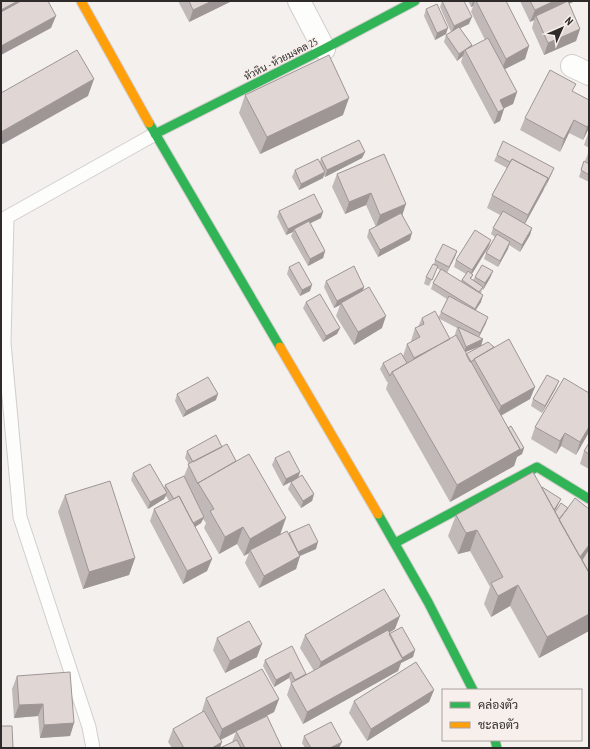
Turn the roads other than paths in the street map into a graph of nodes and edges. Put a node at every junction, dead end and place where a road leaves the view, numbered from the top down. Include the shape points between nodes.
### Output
1 (81, 1) edge
2 (299, 1) edge
3 (415, 1) edge
4 (324, 49) junction
5 (155, 134) junction
6 (2, 344) edge
7 (589, 499) edge
8 (395, 544) junction
9 (472, 689) edge
10 (494, 741) edge
11 (93, 748) edge
12 (484, 748) edge

1 - 5 main road
2 - 4 street
3 - 4 main road, หัวหิน - ห้วยมงคล 25
4 - 5 main road, หัวหิน - ห้วยมงคล 25
5 - 6 lane via 7,217
5 - 8 main road
6 - 11 lane via 20,517 89,727
7 - 8 main road via 537,467
8 - 9 main road
10 - 12 street

